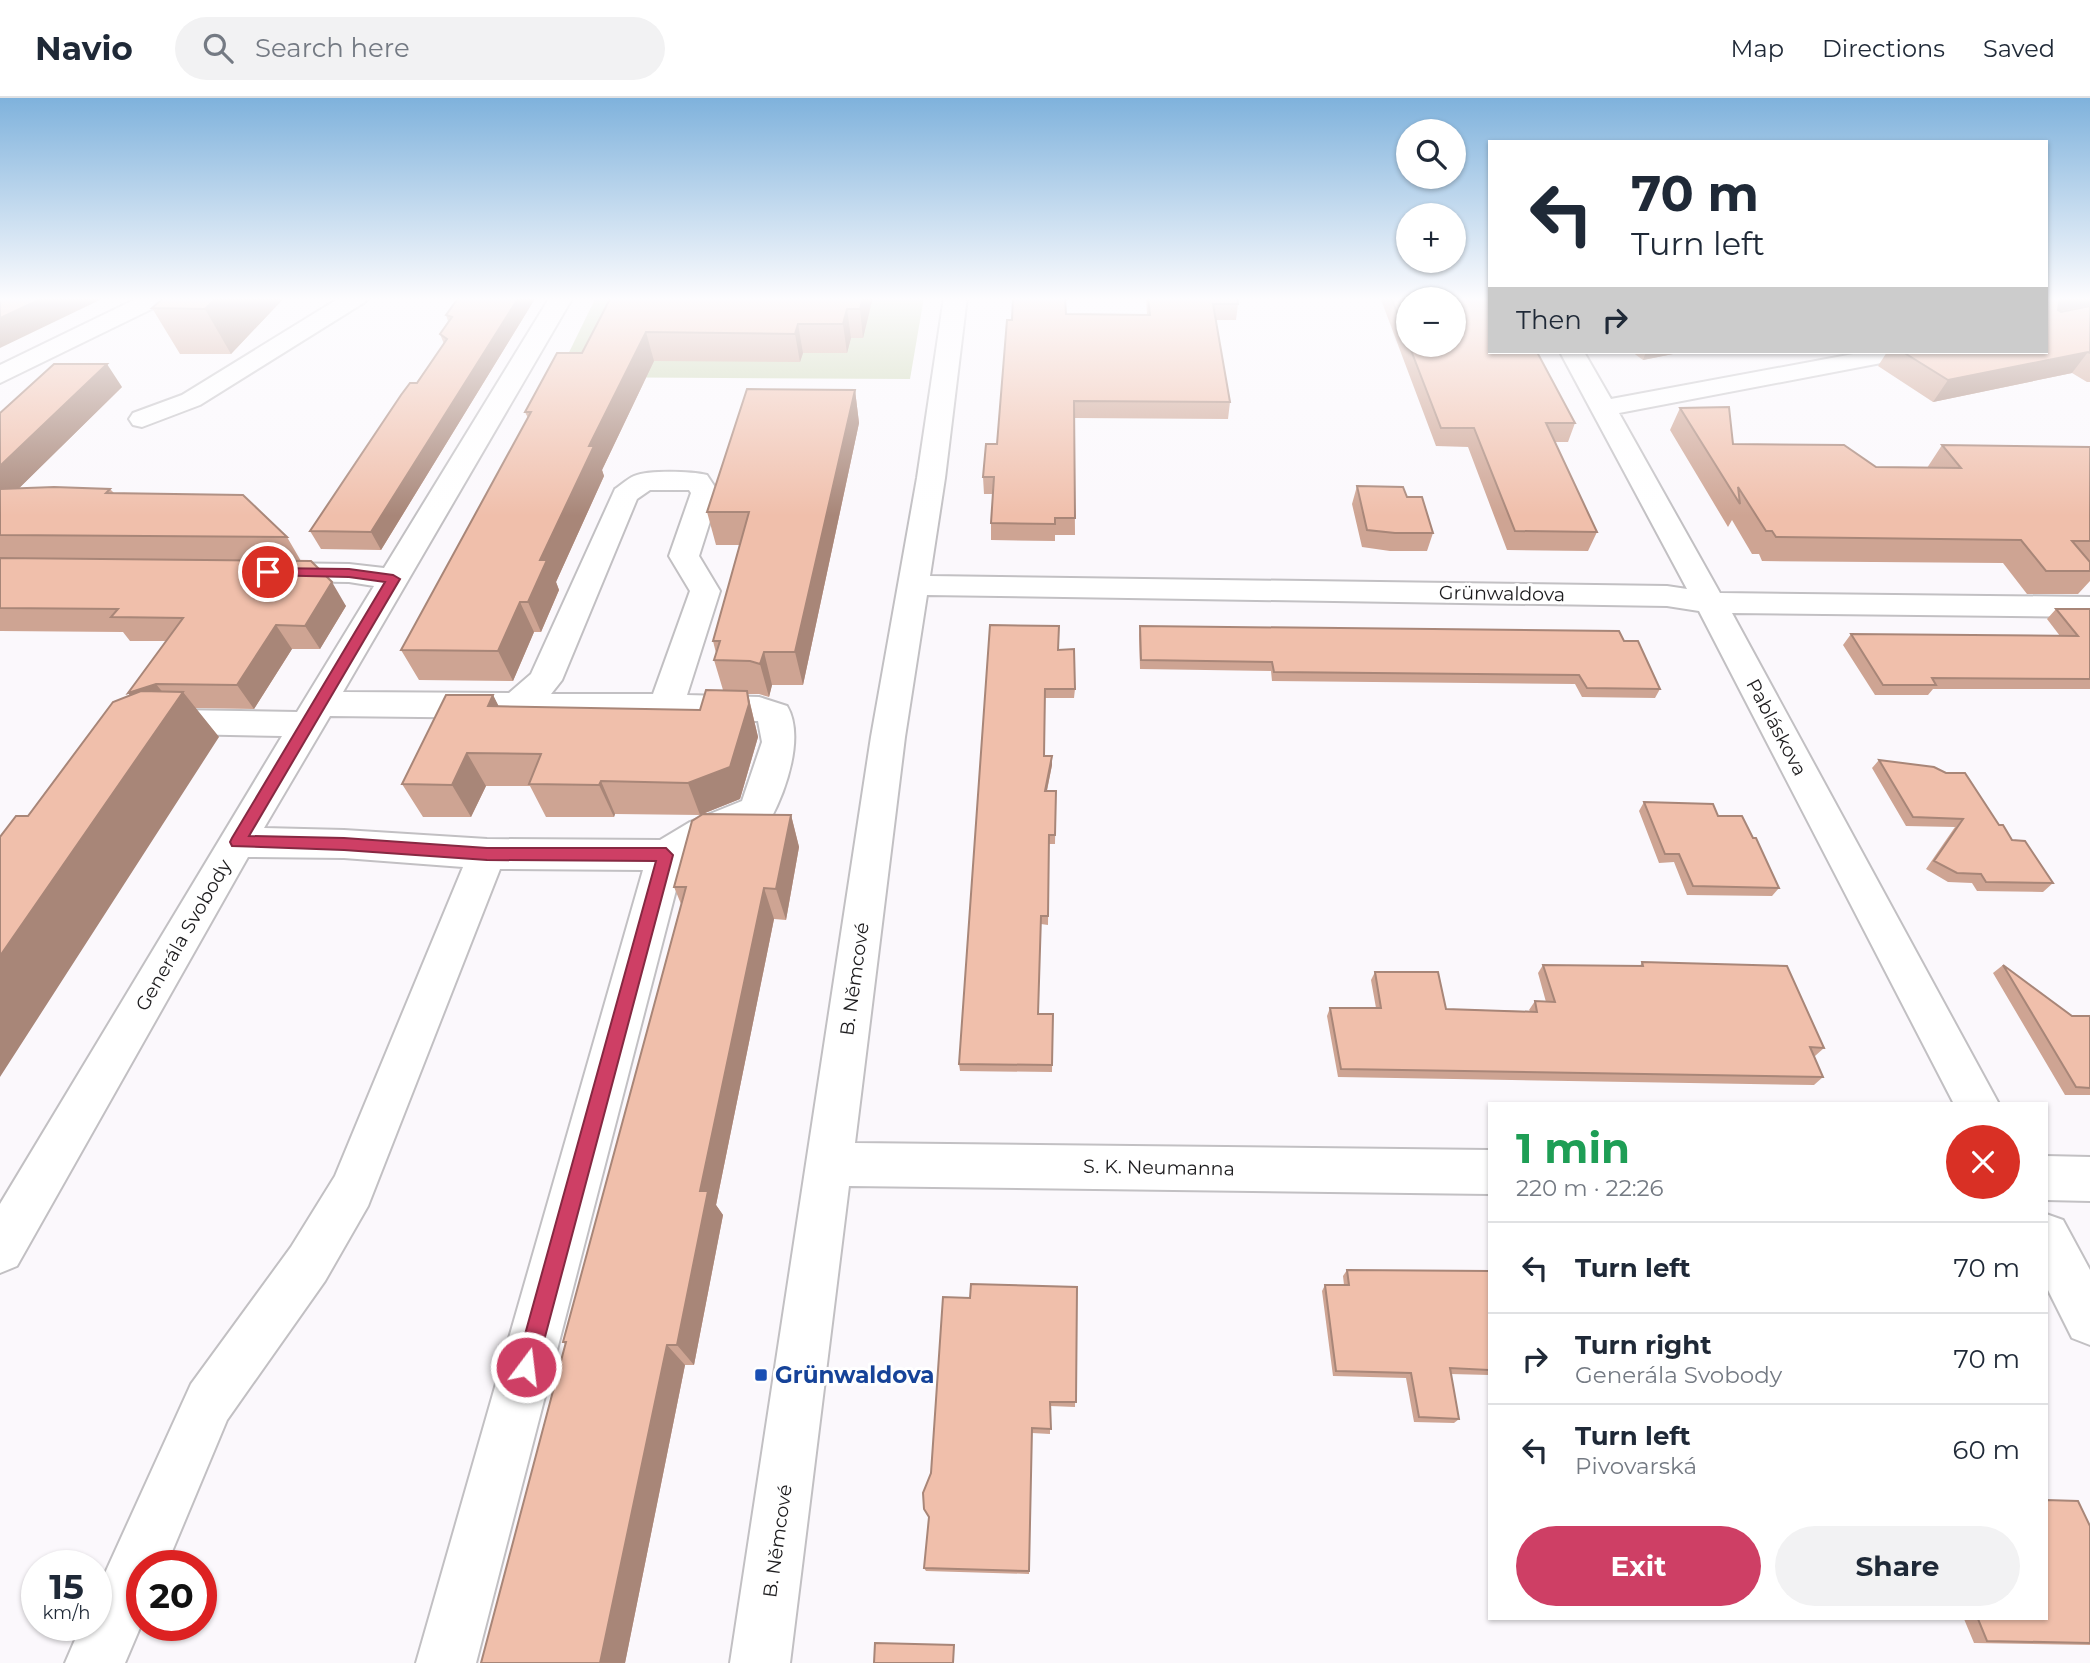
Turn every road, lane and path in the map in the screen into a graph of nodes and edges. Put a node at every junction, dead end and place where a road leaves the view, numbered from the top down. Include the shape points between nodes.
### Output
1 (240, 370) edge
2 (517, 370) edge
3 (945, 370) edge
4 (1582, 370) edge
5 (1806, 370) edge
6 (1604, 408) junction
7 (142, 419) dead end
8 (237, 572) edge
9 (393, 579) junction
10 (914, 585) junction
11 (1709, 603) junction
12 (2090, 607) edge
13 (517, 705) junction
14 (666, 705) junction
15 (315, 714) junction
16 (127, 745) edge
17 (238, 842) junction
18 (487, 854) junction
19 (666, 855) junction
20 (1976, 1102) edge
21 (828, 1165) junction
22 (1488, 1172) edge
23 (2048, 1178) edge
24 (2090, 1179) edge
25 (2048, 1241) edge
26 (0, 1249) edge
27 (2090, 1320) edge
28 (95, 1663) edge
29 (446, 1663) edge
30 (760, 1663) edge

1 - 7 street via 191,400
2 - 9 street, Generála Svobody
3 - 10 street, B. Němcové
4 - 6 street, Pabláskova
5 - 6 street
6 - 11 street, Pabláskova
8 - 9 street via 349,573
9 - 15 street, Generála Svobody
10 - 11 street, Grünwaldova via 1667,596
10 - 21 street, B. Němcové
11 - 12 street, Grünwaldova
11 - 20 street, Pabláskova
13 - 14 street
13 - 14 street via 545,680 625,495 643,482 697,481 705,493 684,556 705,591
13 - 15 street
14 - 19 street via 759,709 775,714 779,727 779,742 757,810 703,832
15 - 16 street via 175,722 135,737
15 - 17 street, Generála Svobody
17 - 18 street
17 - 26 street, Generála Svobody
18 - 19 street
18 - 28 street via 352,1190 308,1264 209,1402
19 - 29 street
21 - 22 street, S. K. Neumanna
21 - 30 street, B. Němcové
23 - 24 street
25 - 27 street

